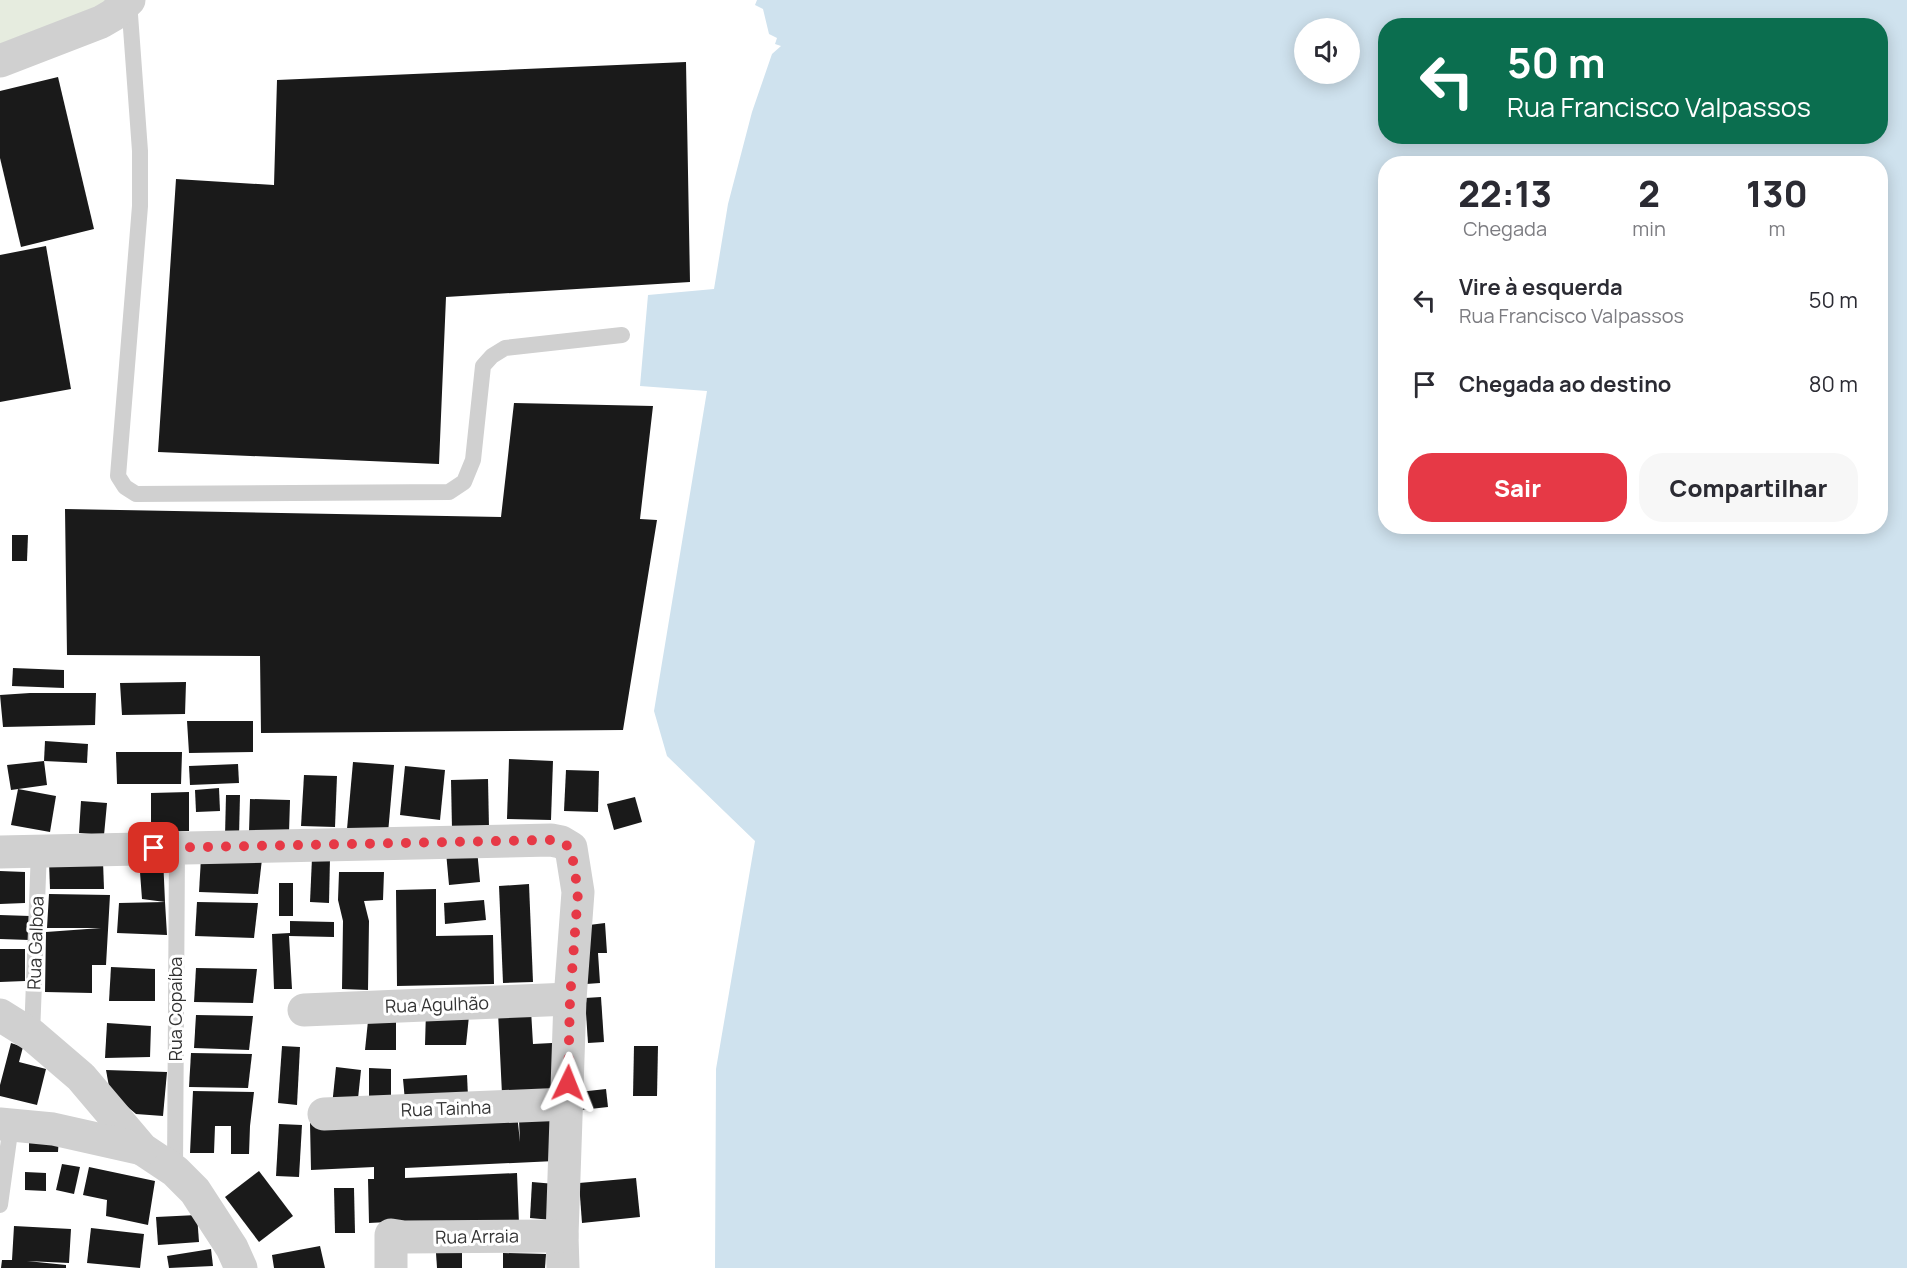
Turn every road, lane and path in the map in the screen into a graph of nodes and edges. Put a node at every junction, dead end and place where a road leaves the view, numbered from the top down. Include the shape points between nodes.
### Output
1 (129, 0) edge
2 (0, 61) edge
3 (622, 335) dead end
4 (177, 847) junction
5 (39, 850) junction
6 (0, 852) edge
7 (570, 999) junction
8 (304, 1010) dead end
9 (0, 1015) edge
10 (32, 1035) junction
11 (567, 1104) junction
12 (324, 1114) dead end
13 (6, 1125) edge
14 (142, 1149) junction
15 (175, 1171) junction
16 (0, 1205) edge
17 (562, 1236) junction
18 (241, 1267) edge
19 (391, 1268) edge
20 (563, 1268) edge

1 - 2 street via 113,15 81,31
1 - 3 lane via 140,206 117,476 125,487 136,494 449,492 464,482 473,460 483,366 492,356 505,348
4 - 5 street
4 - 7 street via 561,842 571,848 578,892
4 - 15 lane, Rua Copaíba
5 - 6 street
5 - 10 lane, Rua Galboa
7 - 8 street, Rua Agulhão
7 - 11 street
9 - 10 street
10 - 14 street via 81,1077
11 - 12 street, Rua Tainha
11 - 17 street
13 - 14 street via 53,1129
13 - 16 lane
14 - 15 street
15 - 18 street via 208,1208
17 - 19 street, Rua Arraia via 391,1235
17 - 20 street

